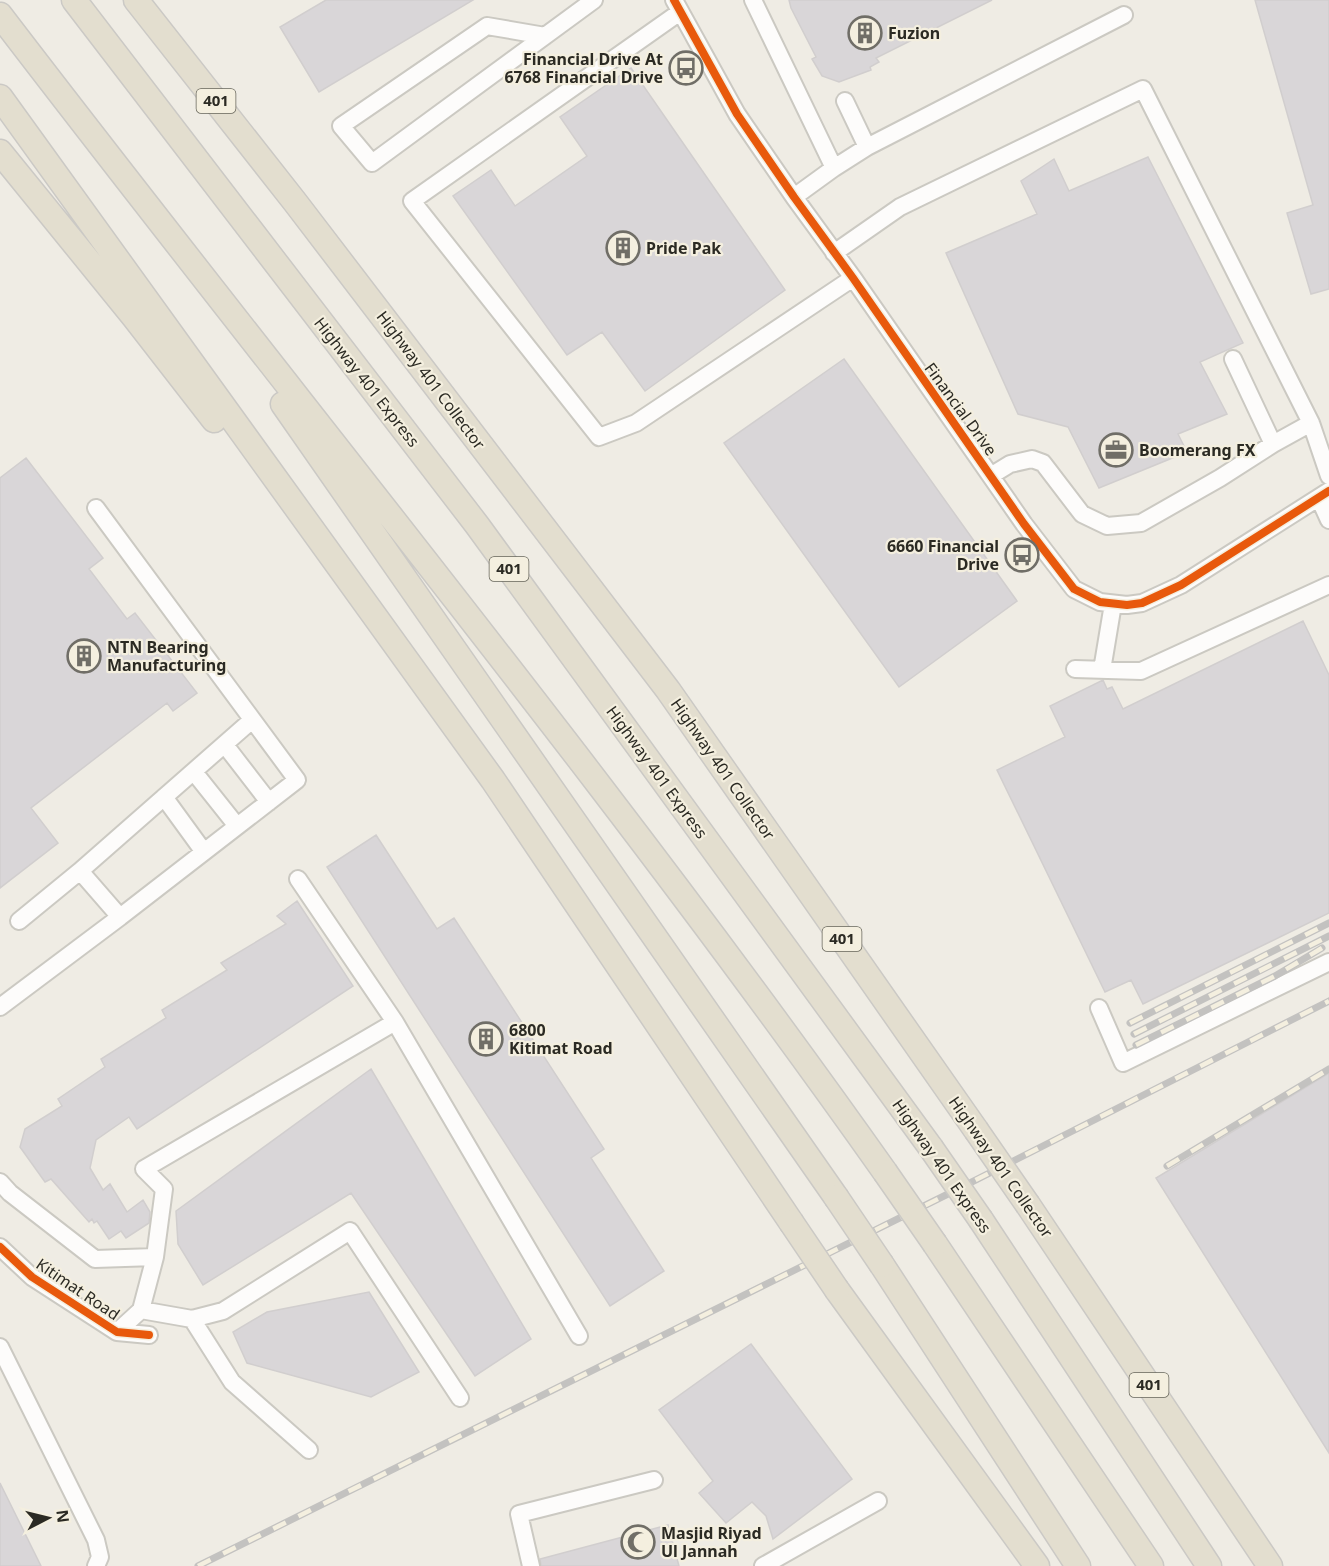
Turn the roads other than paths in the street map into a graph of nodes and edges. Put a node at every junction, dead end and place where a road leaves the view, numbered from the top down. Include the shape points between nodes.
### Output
1 (74, 0) edge
2 (136, 0) edge
3 (154, 0) edge
4 (594, 0) edge
5 (753, 0) edge
6 (677, 6) edge
7 (0, 15) edge
8 (1124, 15) dead end
9 (545, 36) junction
10 (0, 97) edge
11 (845, 101) dead end
12 (867, 147) junction
13 (0, 152) edge
14 (834, 168) junction
15 (137, 195) junction
16 (794, 197) junction
17 (295, 202) junction
18 (834, 253) junction
19 (853, 278) junction
20 (1233, 359) dead end
21 (1311, 423) junction
22 (1273, 444) junction
23 (992, 475) junction
24 (1329, 476) edge
25 (1324, 495) edge
26 (96, 508) dead end
27 (1329, 520) edge
28 (1329, 585) edge
29 (1113, 604) junction
30 (1075, 669) dead end
31 (1102, 670) junction
32 (252, 720) junction
33 (225, 745) junction
34 (194, 772) junction
35 (493, 780) junction
36 (165, 797) junction
37 (269, 801) junction
38 (237, 826) junction
39 (204, 852) junction
40 (80, 871) junction
41 (298, 879) dead end
42 (120, 917) junction
43 (19, 921) dead end
44 (1329, 962) edge
45 (0, 1007) edge
46 (1099, 1008) dead end
47 (395, 1022) junction
48 (0, 1182) edge
49 (0, 1247) edge
50 (155, 1257) junction
51 (141, 1310) junction
52 (192, 1319) junction
53 (117, 1332) junction
54 (149, 1335) dead end
55 (579, 1336) dead end
56 (0, 1347) edge
57 (460, 1398) dead end
58 (309, 1450) dead end
59 (654, 1480) dead end
60 (878, 1501) dead end
61 (96, 1566) edge
62 (531, 1566) edge
63 (763, 1566) edge
64 (1037, 1566) edge
65 (1078, 1566) edge
66 (1151, 1566) edge
67 (1209, 1566) edge
68 (1270, 1566) edge

1 - 67 highway, Highway 401 Express / 401, bridge via 477,525 931,1148
2 - 17 highway, Highway 401 Collector / 401
3 - 17 highway
4 - 9 street
5 - 14 street
6 - 16 street, Financial Drive via 737,114
6 - 19 street via 412,201 599,437 636,423
7 - 15 highway
8 - 12 street
9 - 9 street via 372,162 341,126 487,26
10 - 35 highway
11 - 12 street
12 - 14 street
13 - 35 highway via 134,317
14 - 16 street
15 - 65 highway, bridge via 836,1197
15 - 66 highway, bridge via 604,790 885,1172
16 - 18 street, Financial Drive
17 - 68 highway, Highway 401 Collector / 401, bridge via 668,690 1028,1205
18 - 19 street, Financial Drive
18 - 21 street via 900,207 1143,89
19 - 23 street, Financial Drive
20 - 22 street
21 - 22 street
21 - 24 street
22 - 23 street via 1140,523 1107,526 1082,514 1043,463 1032,459 1010,464
23 - 29 street, Financial Drive via 1074,589
25 - 27 street
25 - 29 street, Financial Drive via 1174,589 1142,603
26 - 32 street
28 - 31 street via 1141,671
29 - 31 street
30 - 31 street
32 - 33 street
32 - 37 street via 297,780
33 - 34 street
33 - 37 street
34 - 36 street
34 - 38 street
35 - 64 highway, bridge via 837,1290
36 - 39 street
36 - 40 street
37 - 38 street
38 - 39 street
39 - 42 street
40 - 42 street
40 - 43 street
41 - 47 street
42 - 45 street
44 - 46 street via 1123,1063
47 - 50 street via 144,1169 164,1189
47 - 55 street
48 - 50 street via 95,1259
49 - 53 street, Kitimat Road via 32,1277
50 - 51 street
51 - 52 street
51 - 53 street
52 - 57 street via 223,1311 350,1231
52 - 58 street via 231,1382
53 - 54 street, Kitimat Road
56 - 61 street via 96,1540 100,1557
59 - 62 street via 519,1514
60 - 63 street

